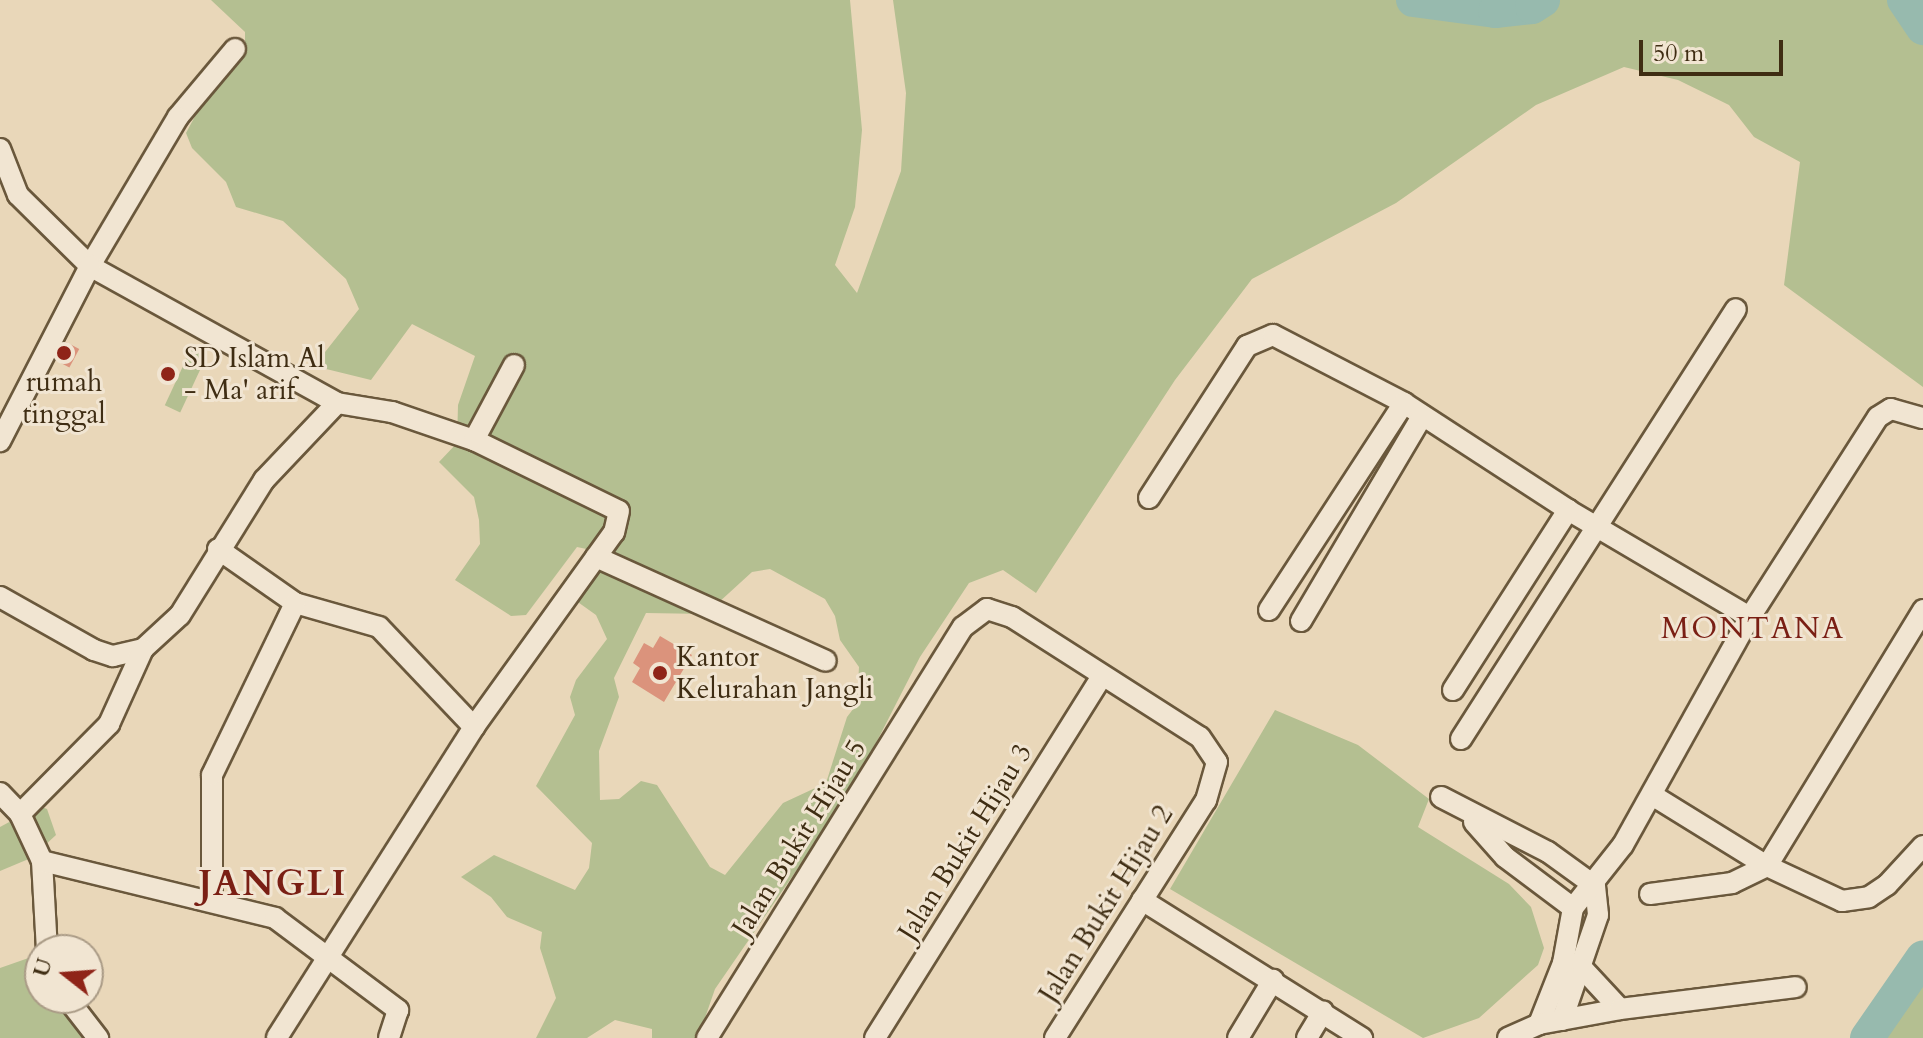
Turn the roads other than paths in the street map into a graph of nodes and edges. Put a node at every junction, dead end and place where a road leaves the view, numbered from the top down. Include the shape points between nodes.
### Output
1 (235, 49) dead end
2 (0, 149) edge
3 (90, 266) junction
4 (1736, 309) dead end
5 (514, 365) dead end
6 (337, 403) junction
7 (1404, 403) junction
8 (1422, 416) junction
9 (1923, 418) edge
10 (474, 440) junction
11 (0, 441) edge
12 (1149, 498) dead end
13 (1568, 510) junction
14 (1598, 528) junction
15 (218, 549) junction
16 (596, 557) junction
17 (0, 597) edge
18 (295, 603) junction
19 (1269, 610) dead end
20 (1923, 610) edge
21 (1750, 617) junction
22 (1301, 621) dead end
23 (143, 649) junction
24 (826, 661) dead end
25 (1102, 676) junction
26 (1453, 690) dead end
27 (474, 727) junction
28 (1461, 739) dead end
29 (0, 793) edge
30 (1652, 795) junction
31 (1441, 797) dead end
32 (20, 814) junction
33 (1469, 817) junction
34 (1923, 846) edge
35 (42, 861) junction
36 (1767, 866) junction
37 (1595, 886) junction
38 (1650, 894) dead end
39 (212, 898) junction
40 (1142, 900) junction
41 (1573, 908) junction
42 (46, 934) edge
43 (327, 959) junction
44 (1583, 969) junction
45 (1273, 980) junction
46 (1796, 987) dead end
47 (1620, 1009) junction
48 (1323, 1011) junction
49 (79, 1014) edge
50 (1562, 1020) junction
51 (1539, 1024) junction
52 (98, 1038) edge
53 (277, 1038) edge
54 (389, 1038) edge
55 (707, 1038) edge
56 (875, 1038) edge
57 (1055, 1038) edge
58 (1238, 1038) edge
59 (1307, 1038) edge
60 (1362, 1038) edge
61 (1508, 1038) edge

1 - 3 street via 178,117
2 - 3 street via 18,195
3 - 6 street
3 - 11 street
4 - 14 street
5 - 10 street
6 - 10 street via 392,412
6 - 15 street via 264,480
7 - 8 street
7 - 12 street via 1291,339 1258,337
7 - 19 street
8 - 13 street
8 - 22 street
9 - 21 street via 1891,409 1878,417
10 - 16 street via 615,506 619,520
13 - 14 street
13 - 26 street
14 - 21 street
14 - 28 street
15 - 18 street
15 - 23 street via 180,615
16 - 24 street
16 - 27 street
17 - 23 street via 94,650 113,656
18 - 27 street via 379,627
18 - 39 street via 212,775
20 - 36 street
21 - 30 street
23 - 32 street via 109,724
25 - 40 street, Jalan Bukit Hijau 2 via 1213,748 1215,780 1206,800
25 - 55 street, Jalan Bukit Hijau 5 via 1012,617 987,609 963,627
25 - 56 street, Jalan Bukit Hijau 3
27 - 43 street
29 - 32 street
30 - 36 street
30 - 37 street
31 - 33 street
32 - 35 street
33 - 37 street via 1548,852
33 - 41 street via 1505,857
34 - 36 street via 1887,885 1854,901 1830,897
35 - 39 street
35 - 42 street
36 - 38 street via 1732,883
37 - 41 street
37 - 44 street via 1598,915
39 - 43 street via 275,918
40 - 45 street
40 - 57 street, Jalan Bukit Hijau 2
41 - 51 street via 1563,963
43 - 53 street
43 - 54 street via 398,1010
44 - 47 street
44 - 50 street
45 - 48 street
45 - 58 street
46 - 47 street
47 - 50 street
48 - 59 street
48 - 60 street
49 - 52 street
50 - 51 street
51 - 61 street

